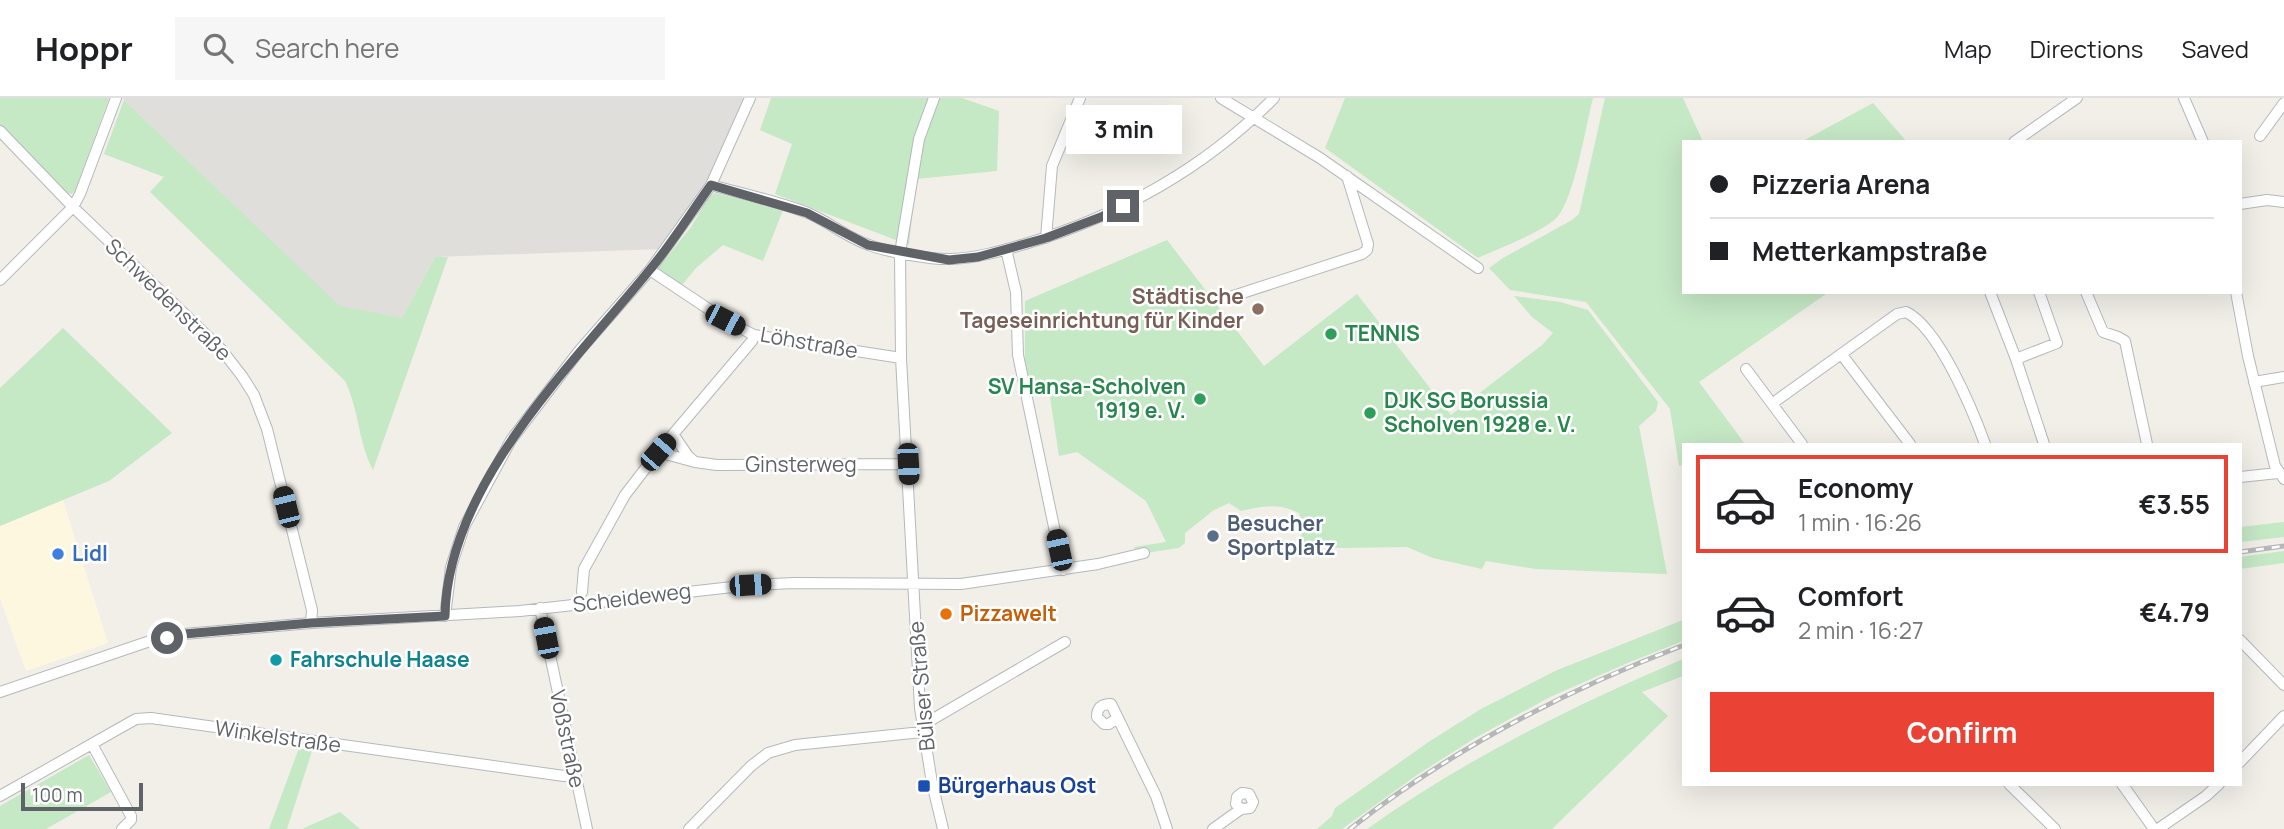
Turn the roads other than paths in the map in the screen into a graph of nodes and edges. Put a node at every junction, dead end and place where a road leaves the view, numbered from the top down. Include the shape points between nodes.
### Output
1 (116, 98) edge
2 (750, 98) edge
3 (934, 98) edge
4 (1080, 98) edge
5 (1221, 98) edge
6 (1274, 98) edge
7 (2077, 98) edge
8 (2183, 98) edge
9 (2284, 103) edge
10 (1254, 118) junction
11 (0, 131) edge
12 (2260, 136) dead end
13 (2017, 140) edge
14 (2202, 140) edge
15 (1347, 176) junction
16 (711, 185) junction
17 (2284, 202) edge
18 (2242, 204) edge
19 (73, 207) junction
20 (1046, 238) junction
21 (1006, 249) junction
22 (900, 253) junction
23 (1479, 268) dead end
24 (650, 270) junction
25 (0, 280) edge
26 (1991, 294) edge
27 (2040, 294) edge
28 (2087, 294) edge
29 (2235, 294) edge
30 (1227, 298) dead end
31 (754, 335) junction
32 (1842, 355) junction
33 (901, 358) junction
34 (2016, 359) junction
35 (1746, 369) dead end
36 (2284, 377) edge
37 (2255, 382) junction
38 (1773, 403) junction
39 (673, 434) junction
40 (1801, 443) edge
41 (1909, 443) edge
42 (1985, 443) edge
43 (2044, 443) edge
44 (2147, 443) edge
45 (658, 452) junction
46 (695, 462) junction
47 (908, 464) junction
48 (2281, 476) edge
49 (2242, 477) edge
50 (1144, 553) dead end
51 (1063, 570) junction
52 (914, 583) junction
53 (582, 592) dead end
54 (540, 608) junction
55 (445, 616) junction
56 (317, 622) junction
57 (1065, 642) dead end
58 (2242, 642) edge
59 (2284, 685) edge
60 (0, 692) edge
61 (2284, 716) edge
62 (1117, 718) dead end
63 (922, 729) junction
64 (92, 744) junction
65 (2242, 760) edge
66 (575, 775) junction
67 (2011, 786) edge
68 (2124, 786) edge
69 (2217, 786) edge
70 (0, 796) edge
71 (1241, 809) dead end
72 (122, 829) edge
73 (587, 829) edge
74 (689, 829) edge
75 (943, 829) edge
76 (1167, 829) edge
77 (1213, 829) edge
78 (2055, 829) edge
79 (2156, 829) edge

1 - 19 street
2 - 16 street
3 - 22 street, Bülser Straße via 919,139
4 - 20 street via 1052,166
5 - 10 street
6 - 10 street
7 - 13 street
8 - 14 street
9 - 12 street
10 - 15 street
10 - 20 street via 1193,165 1144,195
11 - 19 street, Schwedenstraße
15 - 23 street
15 - 30 street via 1367,250
16 - 22 street via 807,213 868,245
16 - 24 street
17 - 18 street
19 - 25 street
19 - 56 street, Schwedenstraße via 221,349 248,384 267,429
20 - 21 street
21 - 22 street via 949,260
21 - 51 street via 1016,292 1018,355
22 - 33 street, Bülser Straße
24 - 31 street, Löhstraße
24 - 55 street via 579,351 511,440 464,527 451,567
26 - 34 street
27 - 34 street via 2057,342
28 - 44 street via 2103,332 2124,341
29 - 37 street
31 - 33 street, Löhstraße
31 - 39 street
32 - 38 street
32 - 41 street
32 - 42 street via 1899,312 1911,314 1958,378
33 - 47 street, Bülser Straße
34 - 43 street
35 - 38 street
36 - 37 street
37 - 48 street
38 - 40 street
39 - 45 street
39 - 46 street
45 - 46 street, Ginsterweg
45 - 53 street via 625,495 598,542 584,569
46 - 47 street, Ginsterweg
47 - 52 street, Bülser Straße
48 - 49 street
50 - 51 street, Scheideweg
51 - 52 street, Scheideweg via 961,584
52 - 54 street, Scheideweg via 750,585
52 - 63 street, Bülser Straße
54 - 55 street, Scheideweg
54 - 66 street, Voßstraße
55 - 56 street, Scheideweg
56 - 60 street, Scheideweg via 150,641
57 - 63 street
58 - 59 street
61 - 65 street
62 - 76 street via 1156,796
63 - 74 street via 775,750 751,766
63 - 75 street, Bülser Straße
64 - 66 street, Winkelstraße via 136,719 151,718
64 - 70 street, Winkelstraße
64 - 72 street via 131,816
66 - 73 street, Voßstraße
67 - 78 street
68 - 79 street
69 - 79 street
71 - 77 street

